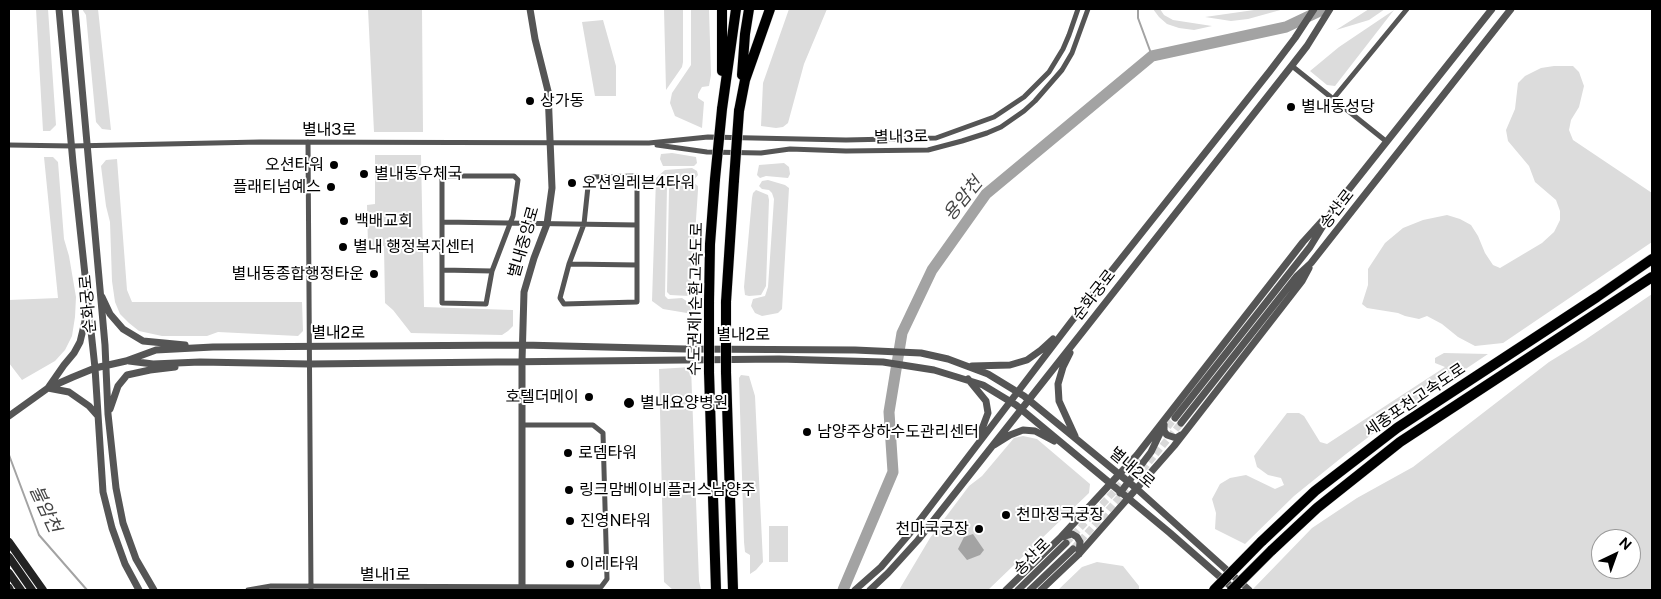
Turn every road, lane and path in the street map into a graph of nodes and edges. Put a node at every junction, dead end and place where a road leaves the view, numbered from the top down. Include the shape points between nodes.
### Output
1 (59, 9) edge
2 (75, 9) edge
3 (530, 9) edge
4 (722, 9) edge
5 (736, 9) edge
6 (749, 9) edge
7 (770, 9) edge
8 (1078, 9) edge
9 (1088, 9) edge
10 (1314, 9) edge
11 (1330, 9) edge
12 (1407, 9) edge
13 (1492, 9) edge
14 (1511, 9) edge
15 (1293, 65) junction
16 (1333, 99) junction
17 (722, 109) junction
18 (739, 111) junction
19 (308, 142) junction
20 (1387, 142) junction
21 (649, 143) junction
22 (552, 144) junction
23 (9, 145) edge
24 (72, 146) junction
25 (88, 146) junction
26 (1334, 208) junction
27 (442, 222) junction
28 (511, 224) junction
29 (546, 224) junction
30 (584, 224) junction
31 (637, 225) junction
32 (1652, 259) edge
33 (569, 264) junction
34 (1311, 264) junction
35 (637, 265) junction
36 (442, 270) junction
37 (492, 271) junction
38 (1652, 277) edge
39 (100, 293) junction
40 (89, 308) junction
41 (1066, 327) junction
42 (1079, 336) junction
43 (523, 345) junction
44 (308, 347) junction
45 (213, 348) junction
46 (126, 361) junction
47 (522, 361) junction
48 (200, 362) junction
49 (309, 364) junction
50 (966, 365) junction
51 (106, 366) junction
52 (95, 368) junction
53 (968, 379) junction
54 (48, 388) junction
55 (1018, 392) junction
56 (1029, 400) junction
57 (1010, 401) junction
58 (1021, 409) junction
59 (11, 414) edge
60 (108, 414) junction
61 (97, 415) junction
62 (1166, 421) junction
63 (522, 425) junction
64 (1185, 433) junction
65 (1076, 439) junction
66 (977, 444) junction
67 (1066, 447) junction
68 (988, 450) junction
69 (1119, 474) junction
70 (1128, 482) junction
71 (1110, 484) junction
72 (1137, 489) junction
73 (1120, 493) junction
74 (1128, 499) junction
75 (1063, 540) junction
76 (9, 542) edge
77 (1076, 551) junction
78 (9, 557) edge
79 (9, 573) edge
80 (311, 588) edge
81 (522, 589) edge
82 (21, 590) edge
83 (32, 590) edge
84 (43, 590) edge
85 (139, 590) edge
86 (154, 590) edge
87 (248, 590) edge
88 (716, 590) edge
89 (733, 590) edge
90 (855, 590) edge
91 (870, 590) edge
92 (1006, 590) edge
93 (1018, 590) edge
94 (1030, 590) edge
95 (1041, 590) edge
96 (1214, 590) edge
97 (1233, 590) edge
98 (1249, 590) edge

1 - 24 street, 순화궁로
2 - 25 street, 순화궁로
3 - 22 street, 별내중앙로 via 548,91
4 - 17 highway
5 - 17 highway, 수도권제1순환고속도로
6 - 18 highway, 수도권제1순환고속도로
7 - 18 highway via 745,80
8 - 21 street, 별내3로 via 1070,35 1049,72 1024,97 994,117 936,138 708,137
9 - 21 street, 별내3로 via 1072,53 1035,101 1001,127 962,142 928,150 790,149 761,153 707,152
10 - 41 street, 순화궁로 via 1270,71
11 - 15 street, 순화궁로
12 - 16 street
13 - 20 street, 송산로
14 - 34 street, 송산로
15 - 16 street
15 - 42 street, 순화궁로
16 - 20 street
17 - 88 highway, 수도권제1순환고속도로, bridge via 710,244 709,302
18 - 89 highway, 수도권제1순환고속도로, bridge via 726,302
19 - 22 street, 별내3로
19 - 25 street, 별내3로
19 - 44 street
20 - 26 street, 송산로
21 - 22 street, 별내3로
22 - 29 street, 별내중앙로 via 552,188
23 - 24 street, 별내3로
24 - 25 street, 별내3로
24 - 40 street, 순화궁로
25 - 39 street, 순화궁로
26 - 34 street, 송산로 via 1310,247 1178,421 1297,276
26 - 62 street via 1303,242
27 - 28 street
27 - 28 street via 442,176 514,176 518,180
27 - 36 street
28 - 29 street
28 - 37 street
29 - 30 street
29 - 43 street, 별내중앙로 via 524,292
30 - 31 street
30 - 31 street via 589,177 638,176
30 - 33 street
31 - 35 street
32 - 96 highway, 세종포천고속도로, bridge via 1397,428 1315,492
33 - 35 street
33 - 35 street via 560,298 564,304 637,302
34 - 64 street via 1302,281
36 - 37 street
36 - 37 street via 442,303 486,304
38 - 97 highway, 세종포천고속도로, bridge via 1400,442 1317,508
39 - 45 street via 110,314 123,329 143,341
39 - 51 street, 순화궁로
40 - 52 street, 순화궁로
40 - 54 street via 80,342
41 - 50 street via 1026,360 1010,366
41 - 55 street, 순화궁로
42 - 56 street, 순화궁로
42 - 65 street via 1058,384 1059,401
43 - 44 street, 별내2로
43 - 47 street, 별내중앙로
43 - 50 street, 별내2로 via 903,351
44 - 45 street, 별내2로
44 - 49 street
45 - 46 street, 별내2로 via 156,350
46 - 48 street, 별내2로 via 152,364
46 - 51 street, 별내2로
47 - 49 street, 별내2로
47 - 53 street, 별내2로 via 855,360 902,364
47 - 63 street, 별내중앙로
48 - 49 street, 별내2로
48 - 60 street via 127,375 118,386
49 - 80 street
50 - 55 street, 별내2로
51 - 52 street, 별내2로
51 - 60 street, 순화궁로
52 - 54 street, 별내2로
52 - 61 street, 순화궁로
53 - 57 street, 별내2로
53 - 66 street via 986,401 988,413
54 - 59 street, 별내2로
54 - 61 street via 69,392
55 - 56 street, 별내2로
55 - 57 street, 순화궁로
56 - 58 street, 순화궁로
56 - 65 street, 별내2로
57 - 58 street, 별내2로
57 - 66 street, 순화궁로
58 - 67 street, 별내2로
58 - 68 street, 순화궁로
60 - 86 street, 순화궁로 via 123,523 136,559
61 - 85 street, 순화궁로 via 103,492 112,528
62 - 64 street via 1164,430 1167,435 1176,438
62 - 69 street
62 - 70 street via 1151,452
63 - 81 street, 별내중앙로
63 - 81 street via 593,425 603,433 607,580 601,587
64 - 72 street
65 - 69 street, 별내2로
66 - 90 street, 순화궁로 via 881,567
67 - 68 street via 1035,431 1023,430
67 - 71 street, 별내2로
68 - 91 street, 순화궁로 via 918,540
69 - 70 street, 별내2로
69 - 71 street
70 - 72 street, 별내2로
70 - 73 street
71 - 73 street, 별내2로
71 - 75 street
72 - 74 street
72 - 98 street, 별내2로
73 - 74 street, 별내2로
74 - 77 street
74 - 97 street, 별내2로
75 - 77 street via 1072,534 1077,537 1080,542
75 - 92 street
75 - 93 street, 송산로
76 - 84 main road
77 - 94 street, 송산로
77 - 95 street
78 - 83 main road
79 - 82 main road
80 - 81 street, 별내1로
80 - 87 street, 별내1로 via 271,586

